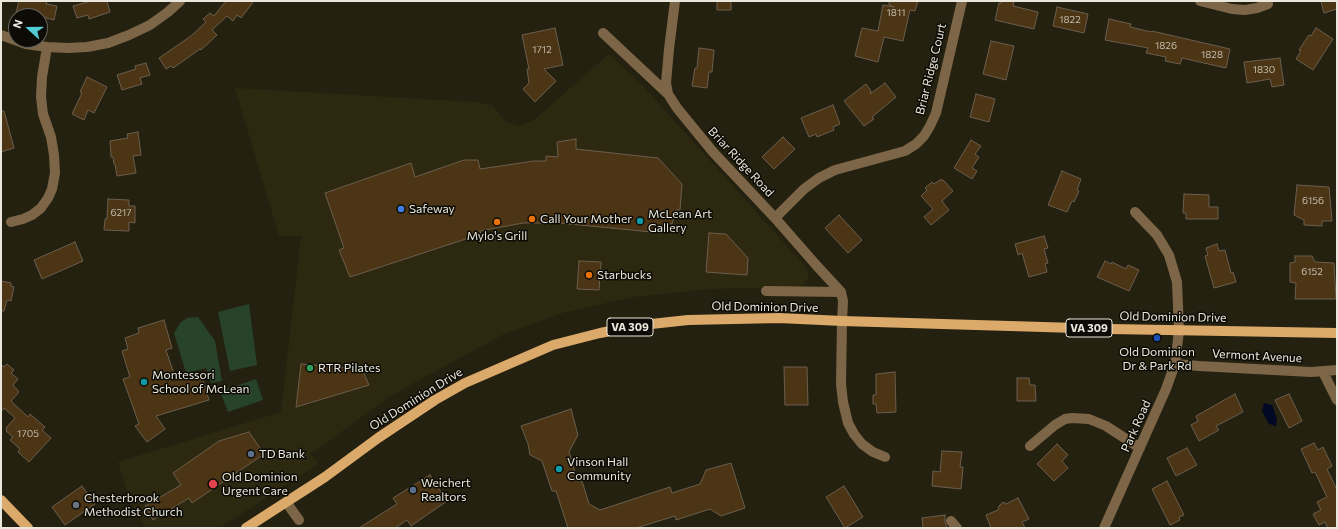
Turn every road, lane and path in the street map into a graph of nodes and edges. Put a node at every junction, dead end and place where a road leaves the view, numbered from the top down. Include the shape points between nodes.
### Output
1 (180, 1) edge
2 (675, 1) edge
3 (962, 1) edge
4 (1200, 1) edge
5 (1268, 4) dead end
6 (603, 33) dead end
7 (48, 47) edge
8 (47, 48) edge
9 (668, 94) junction
10 (1134, 212) dead end
11 (775, 218) junction
12 (11, 222) dead end
13 (766, 292) dead end
14 (842, 292) junction
15 (842, 321) junction
16 (1179, 330) junction
17 (1337, 333) edge
18 (1175, 364) junction
19 (1337, 370) edge
20 (1323, 372) junction
21 (1337, 400) edge
22 (1030, 446) dead end
23 (1140, 448) junction
24 (885, 457) dead end
25 (1, 500) edge
26 (286, 502) junction
27 (299, 520) dead end
28 (28, 528) edge
29 (246, 528) edge
30 (1104, 528) edge

1 - 7 street via 150,25 129,36 87,47
2 - 9 street via 668,50
3 - 11 street, Briar Ridge Court via 936,113 924,136 905,151 842,168 819,178
4 - 5 street via 1245,10
6 - 9 street, Briar Ridge Road
8 - 12 street via 41,97 54,156 55,173 52,189 41,208 32,215
9 - 11 street, Briar Ridge Road via 713,152
10 - 16 street, Park Road via 1157,235 1169,254 1177,282
11 - 14 street, Briar Ridge Road
13 - 14 street
14 - 15 street
15 - 16 main road, Old Dominion Drive / VA 309
15 - 24 street via 843,402 848,423 862,444
15 - 26 main road, Old Dominion Drive / VA 309 via 761,318 688,320 642,325 553,345 444,394
16 - 17 main road, Old Dominion Drive / VA 309
16 - 18 street, Park Road
18 - 20 street, Vermont Avenue
18 - 23 street, Park Road
19 - 20 street, Vermont Avenue
20 - 21 street
22 - 23 street via 1055,425 1072,418 1089,419 1106,426
23 - 30 street, Park Road
25 - 28 main road
26 - 27 street
26 - 29 main road, Old Dominion Drive / VA 309

